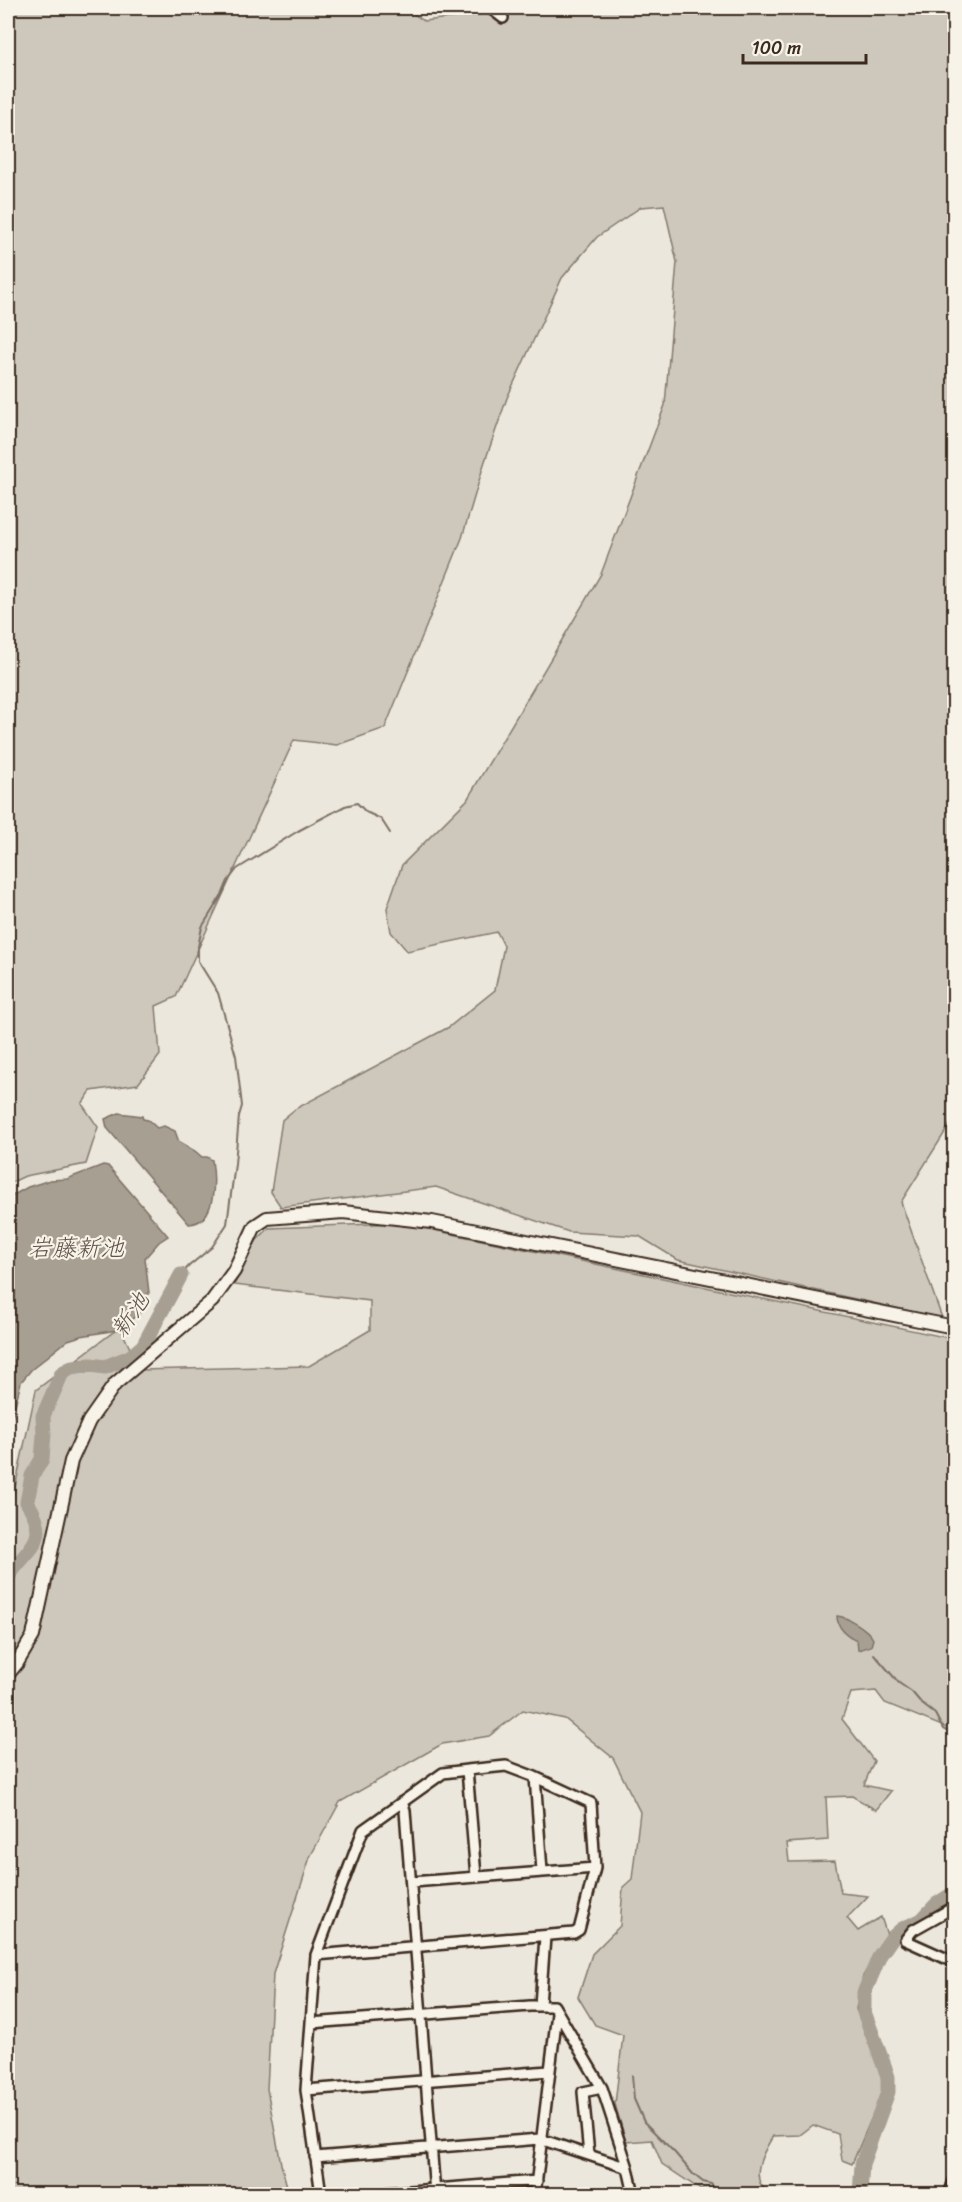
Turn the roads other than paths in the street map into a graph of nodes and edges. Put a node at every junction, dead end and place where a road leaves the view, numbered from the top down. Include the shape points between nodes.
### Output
1 (490, 8) edge
2 (503, 18) dead end
3 (954, 1327) edge
4 (8, 1674) edge
5 (467, 1770) junction
6 (535, 1777) junction
7 (402, 1802) junction
8 (595, 1868) junction
9 (542, 1871) junction
10 (476, 1876) junction
11 (412, 1882) junction
12 (954, 1906) edge
13 (545, 1937) junction
14 (416, 1947) junction
15 (316, 1955) junction
16 (954, 1962) edge
17 (540, 2005) junction
18 (557, 2013) junction
19 (421, 2014) junction
20 (311, 2023) junction
21 (549, 2071) junction
22 (426, 2080) junction
23 (602, 2088) junction
24 (306, 2090) junction
25 (540, 2139) junction
26 (432, 2148) junction
27 (589, 2156) junction
28 (315, 2157) junction
29 (628, 2168) junction
30 (954, 2181) edge
31 (536, 2188) edge
32 (435, 2192) edge
33 (321, 2194) edge
34 (372, 2194) edge
35 (546, 2194) edge
36 (634, 2194) edge
37 (949, 2194) edge

1 - 2 street
3 - 4 street via 432,1222 343,1212 267,1218 255,1226 234,1271 212,1301 115,1384 88,1421 71,1461 33,1636
5 - 6 street via 506,1766
5 - 7 street via 443,1773
5 - 10 street
6 - 8 street via 591,1803
6 - 9 street
7 - 11 street
7 - 15 street via 363,1830
8 - 9 street
8 - 13 street via 579,1930
9 - 10 street
10 - 11 street
11 - 14 street
12 - 16 street via 913,1930 905,1940
13 - 14 street
13 - 17 street
14 - 15 street
14 - 19 street
15 - 20 street
17 - 18 street via 554,2006
17 - 19 street
18 - 21 street
18 - 23 street
19 - 20 street
19 - 22 street
20 - 24 street
21 - 22 street
21 - 25 street
22 - 24 street
22 - 26 street
23 - 27 street via 583,2092
23 - 29 street
24 - 28 street
25 - 26 street
25 - 27 street
25 - 31 street
26 - 28 street
26 - 32 street
27 - 29 street
28 - 33 street
29 - 36 street
30 - 37 street
31 - 32 street
31 - 35 street
32 - 34 street

